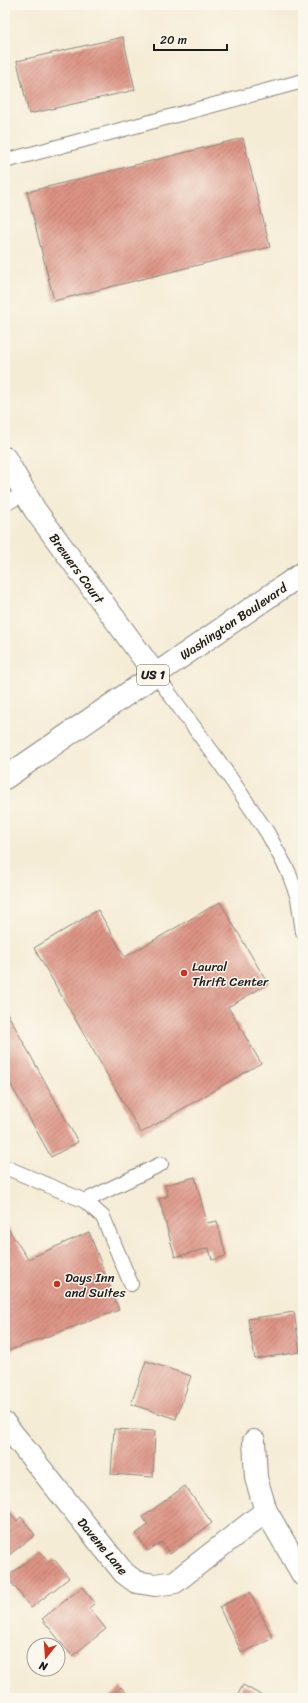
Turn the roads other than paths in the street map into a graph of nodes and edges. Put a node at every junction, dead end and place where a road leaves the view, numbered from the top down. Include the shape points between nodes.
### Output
1 (303, 81) edge
2 (5, 161) edge
3 (6, 461) edge
4 (24, 493) junction
5 (5, 504) edge
6 (303, 573) edge
7 (155, 674) junction
8 (5, 778) edge
9 (303, 932) edge
10 (161, 1164) dead end
11 (5, 1167) edge
12 (85, 1201) junction
13 (131, 1284) dead end
14 (5, 1424) edge
15 (254, 1442) dead end
16 (266, 1511) junction
17 (303, 1575) edge

1 - 2 lane
3 - 4 street, Brewers Court
4 - 5 lane
4 - 7 street, Brewers Court
6 - 7 street, Washington Boulevard / US 1
7 - 8 street, Washington Boulevard / US 1
7 - 9 lane via 267,832 296,891
10 - 12 lane
11 - 12 lane
12 - 13 lane via 103,1216
14 - 16 street, Davene Lane via 124,1573 136,1582 155,1585 175,1582
15 - 16 street via 256,1478
16 - 17 street

